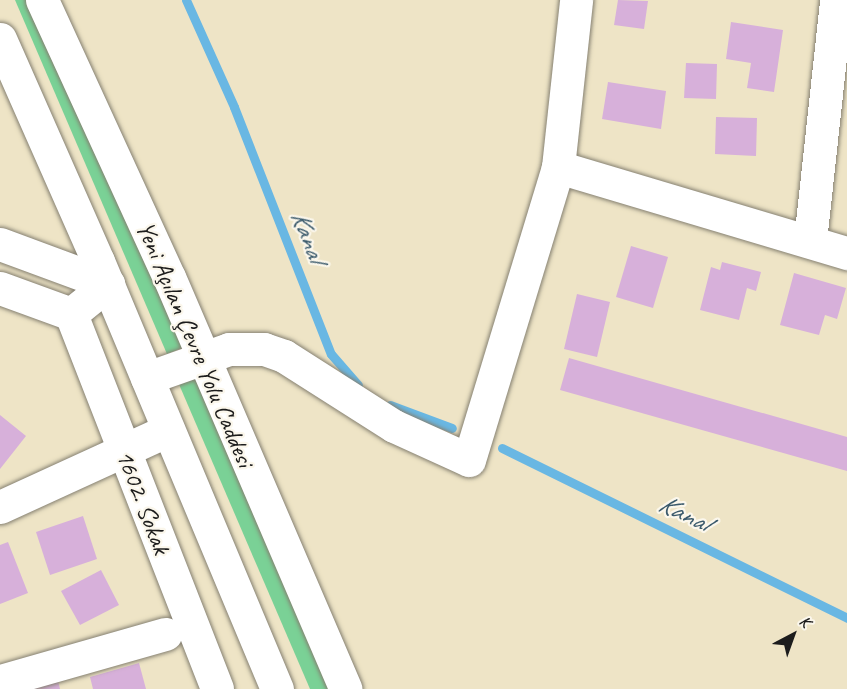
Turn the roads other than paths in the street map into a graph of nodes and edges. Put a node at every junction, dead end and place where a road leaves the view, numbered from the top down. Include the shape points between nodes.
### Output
1 (42, 0) edge
2 (576, 0) edge
3 (836, 0) edge
4 (0, 39) edge
5 (558, 167) junction
6 (810, 242) junction
7 (0, 244) edge
8 (847, 252) edge
9 (108, 284) junction
10 (0, 288) edge
11 (71, 314) junction
12 (202, 359) junction
13 (147, 378) junction
14 (168, 430) junction
15 (123, 451) junction
16 (0, 507) edge
17 (165, 634) dead end
18 (0, 681) edge
19 (217, 689) edge
20 (276, 689) edge
21 (346, 689) edge

1 - 12 street, Yeni Açılan Çevre Yolu Caddesi
2 - 5 street
3 - 6 street
4 - 9 street
5 - 6 street
5 - 12 street via 469,460 394,426 284,356 247,347
6 - 8 street
7 - 9 street
9 - 11 street
9 - 13 street
10 - 11 street
11 - 15 street, 1602. Sokak
12 - 13 street
12 - 21 street, Yeni Açılan Çevre Yolu Caddesi
13 - 14 street
14 - 15 street
14 - 20 street
15 - 16 street
15 - 19 street, 1602. Sokak
17 - 18 street

